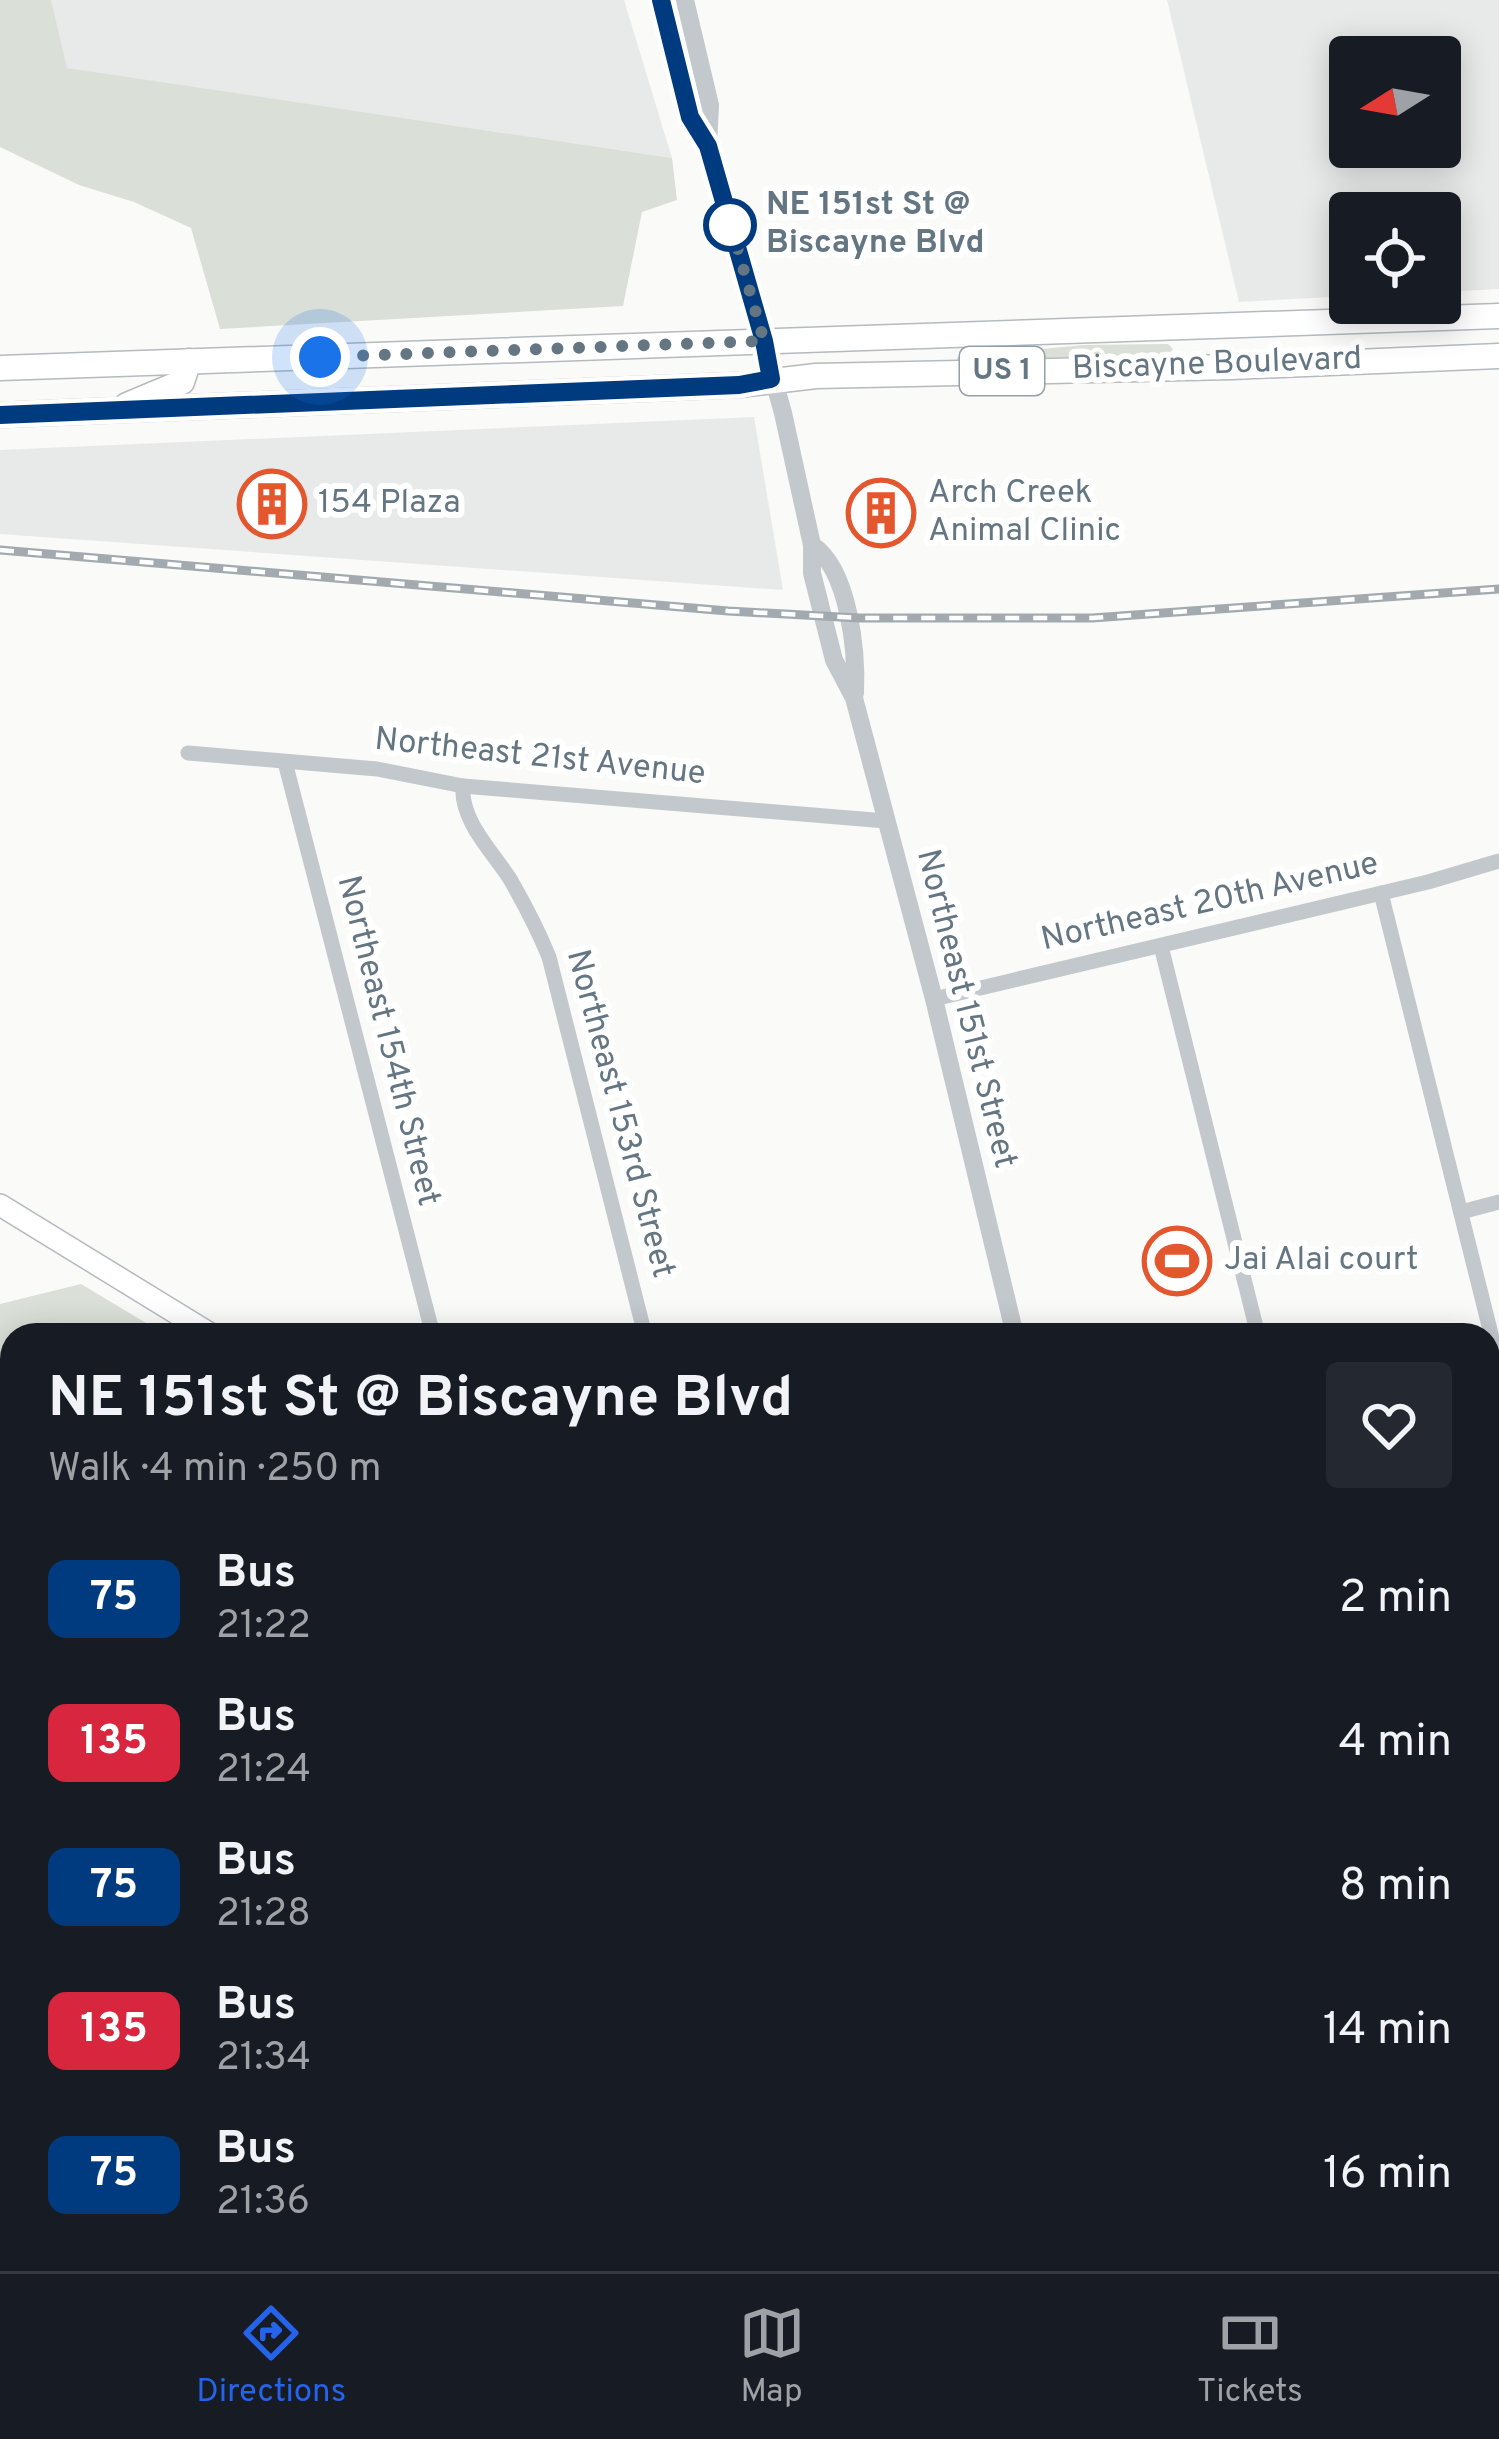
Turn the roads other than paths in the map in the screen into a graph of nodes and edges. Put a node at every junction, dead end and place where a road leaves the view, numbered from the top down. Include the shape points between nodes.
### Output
1 (686, 0) edge
2 (662, 3) edge
3 (708, 146) junction
4 (1499, 316) edge
5 (1230, 328) junction
6 (764, 341) junction
7 (1499, 356) edge
8 (189, 361) junction
9 (1232, 367) junction
10 (0, 368) edge
11 (771, 379) junction
12 (107, 412) junction
13 (0, 415) edge
14 (188, 753) dead end
15 (284, 762) junction
16 (463, 786) junction
17 (886, 821) junction
18 (1498, 865) edge
19 (1381, 893) junction
20 (1161, 946) junction
21 (934, 999) junction
22 (1499, 1202) edge
23 (0, 1204) edge
24 (1461, 1213) junction
25 (193, 1323) edge
26 (430, 1323) edge
27 (643, 1323) edge
28 (1012, 1323) edge
29 (1255, 1323) edge
30 (1488, 1323) edge

1 - 2 street
1 - 3 street, Northeast 151st Street via 710,105
2 - 3 street, Northeast 151st Street via 690,117
3 - 6 street, Northeast 151st Street
4 - 5 main road, Biscayne Boulevard / US 1
5 - 6 main road, Biscayne Boulevard / US 1
5 - 9 main road
6 - 8 main road, Biscayne Boulevard / US 1
6 - 11 street, Northeast 151st Street
7 - 9 main road, Biscayne Boulevard / US 1
8 - 10 main road, Biscayne Boulevard / US 1
8 - 12 main road via 182,382
9 - 11 main road, Biscayne Boulevard / US 1
11 - 12 main road, Biscayne Boulevard / US 1
11 - 17 street, Northeast 151st Street via 812,545 836,574 856,655 854,698
12 - 13 main road, Biscayne Boulevard / US 1
14 - 15 street, Northeast 21st Avenue
15 - 16 street, Northeast 21st Avenue
15 - 26 street, Northeast 154th Street
16 - 17 street, Northeast 21st Avenue
16 - 27 street, Northeast 153rd Street via 462,801 535,922 555,974
17 - 21 street, Northeast 151st Street
18 - 19 street, Northeast 20th Avenue
19 - 20 street, Northeast 20th Avenue
19 - 24 street
20 - 21 street, Northeast 20th Avenue
20 - 29 street
21 - 28 street, Northeast 151st Street
22 - 24 street
23 - 25 main road
24 - 30 street

